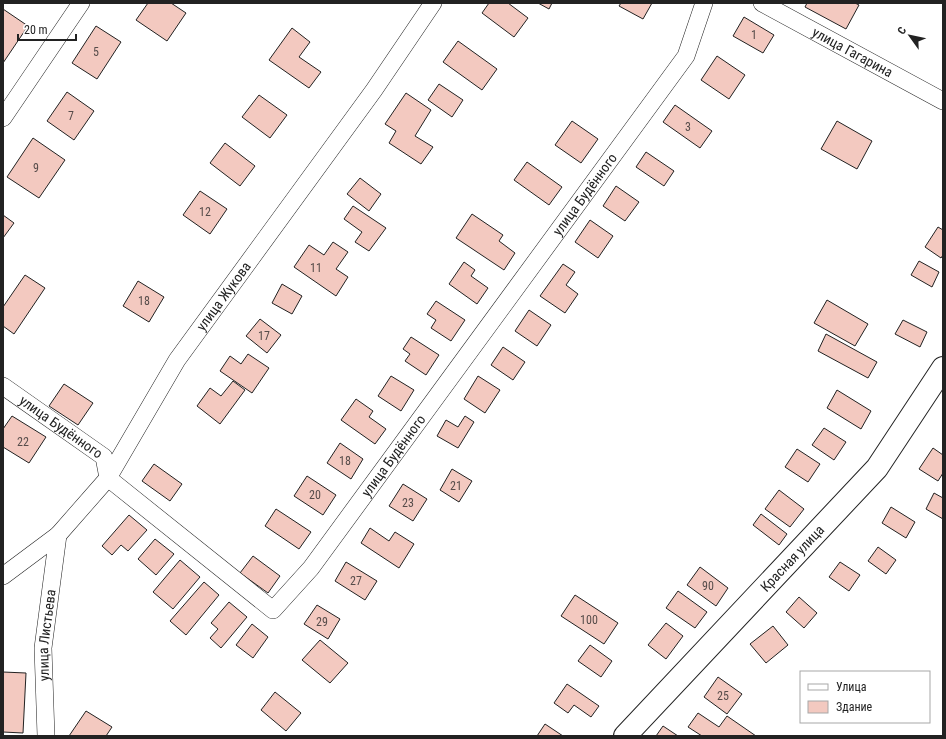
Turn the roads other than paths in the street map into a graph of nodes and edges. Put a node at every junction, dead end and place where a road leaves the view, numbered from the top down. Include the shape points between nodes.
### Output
1 (81, 3) edge
2 (433, 3) edge
3 (704, 3) edge
4 (762, 3) edge
5 (943, 101) edge
6 (3, 118) edge
7 (943, 368) edge
8 (3, 386) edge
9 (108, 478) junction
10 (58, 535) junction
11 (3, 576) edge
12 (46, 736) edge
13 (625, 736) edge

1 - 6 street
2 - 9 street, улица Жукова via 374,90 177,360
3 - 9 street, улица Будённого via 686,56 311,568 273,610
4 - 5 street, улица Гагарина
7 - 13 main road, Красная улица via 877,468
8 - 9 street, улица Будённого via 104,457
9 - 10 street, улица Жукова
10 - 11 street, улица Жукова
10 - 12 street, улица Листьева via 43,648

